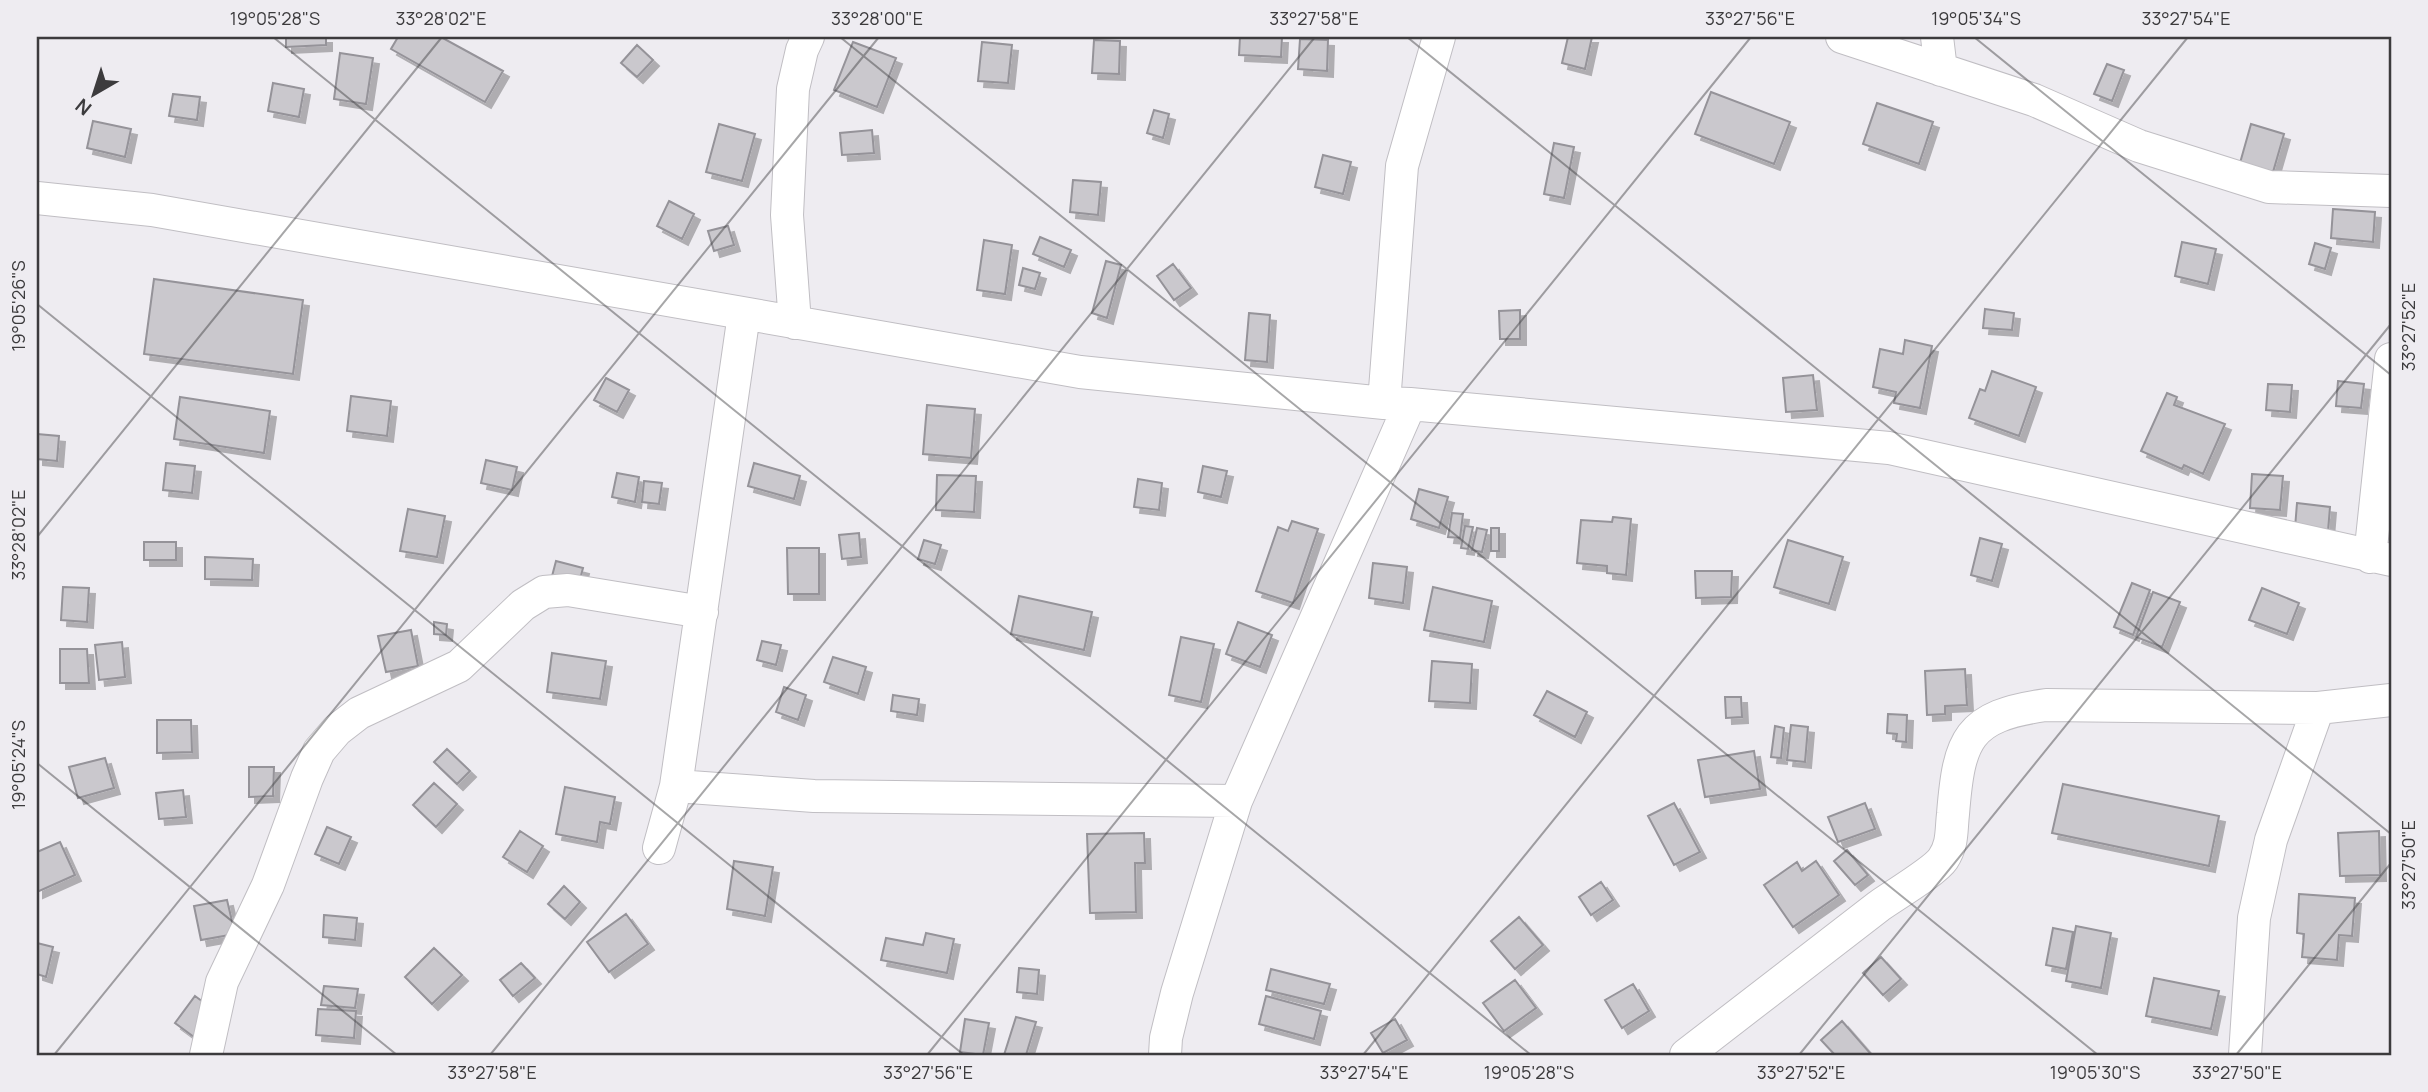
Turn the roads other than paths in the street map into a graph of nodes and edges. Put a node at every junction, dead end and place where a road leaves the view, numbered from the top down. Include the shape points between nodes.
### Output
1 (808, 37) edge
2 (1438, 37) edge
3 (1842, 37) edge
4 (1937, 37) edge
5 (1941, 70) junction
6 (2391, 191) edge
7 (37, 198) edge
8 (744, 314) junction
9 (795, 323) junction
10 (2391, 359) edge
11 (1397, 404) junction
12 (2381, 559) edge
13 (702, 612) junction
14 (2391, 700) edge
15 (2318, 708) junction
16 (676, 786) junction
17 (1236, 802) junction
18 (659, 848) dead end
19 (206, 1055) edge
20 (1165, 1055) edge
21 (1686, 1055) edge
22 (2245, 1055) edge

1 - 9 street via 793,89 787,215
2 - 11 street via 1402,166
3 - 5 street
4 - 5 street
5 - 6 street via 2034,100 2139,146 2269,187
7 - 8 street via 152,210
8 - 9 street
8 - 13 street
9 - 11 street via 1080,372
10 - 12 street
11 - 12 street via 1889,448
11 - 17 street
13 - 16 street
13 - 19 street via 568,590 544,592 459,666 359,713 337,730 306,778 268,885 222,982
14 - 15 street
15 - 21 street via 2046,705 2012,710 1979,727 1958,763 1952,842 1942,862
15 - 22 street via 2271,840 2255,918
16 - 17 street via 814,796
16 - 18 street
17 - 20 street via 1177,992

